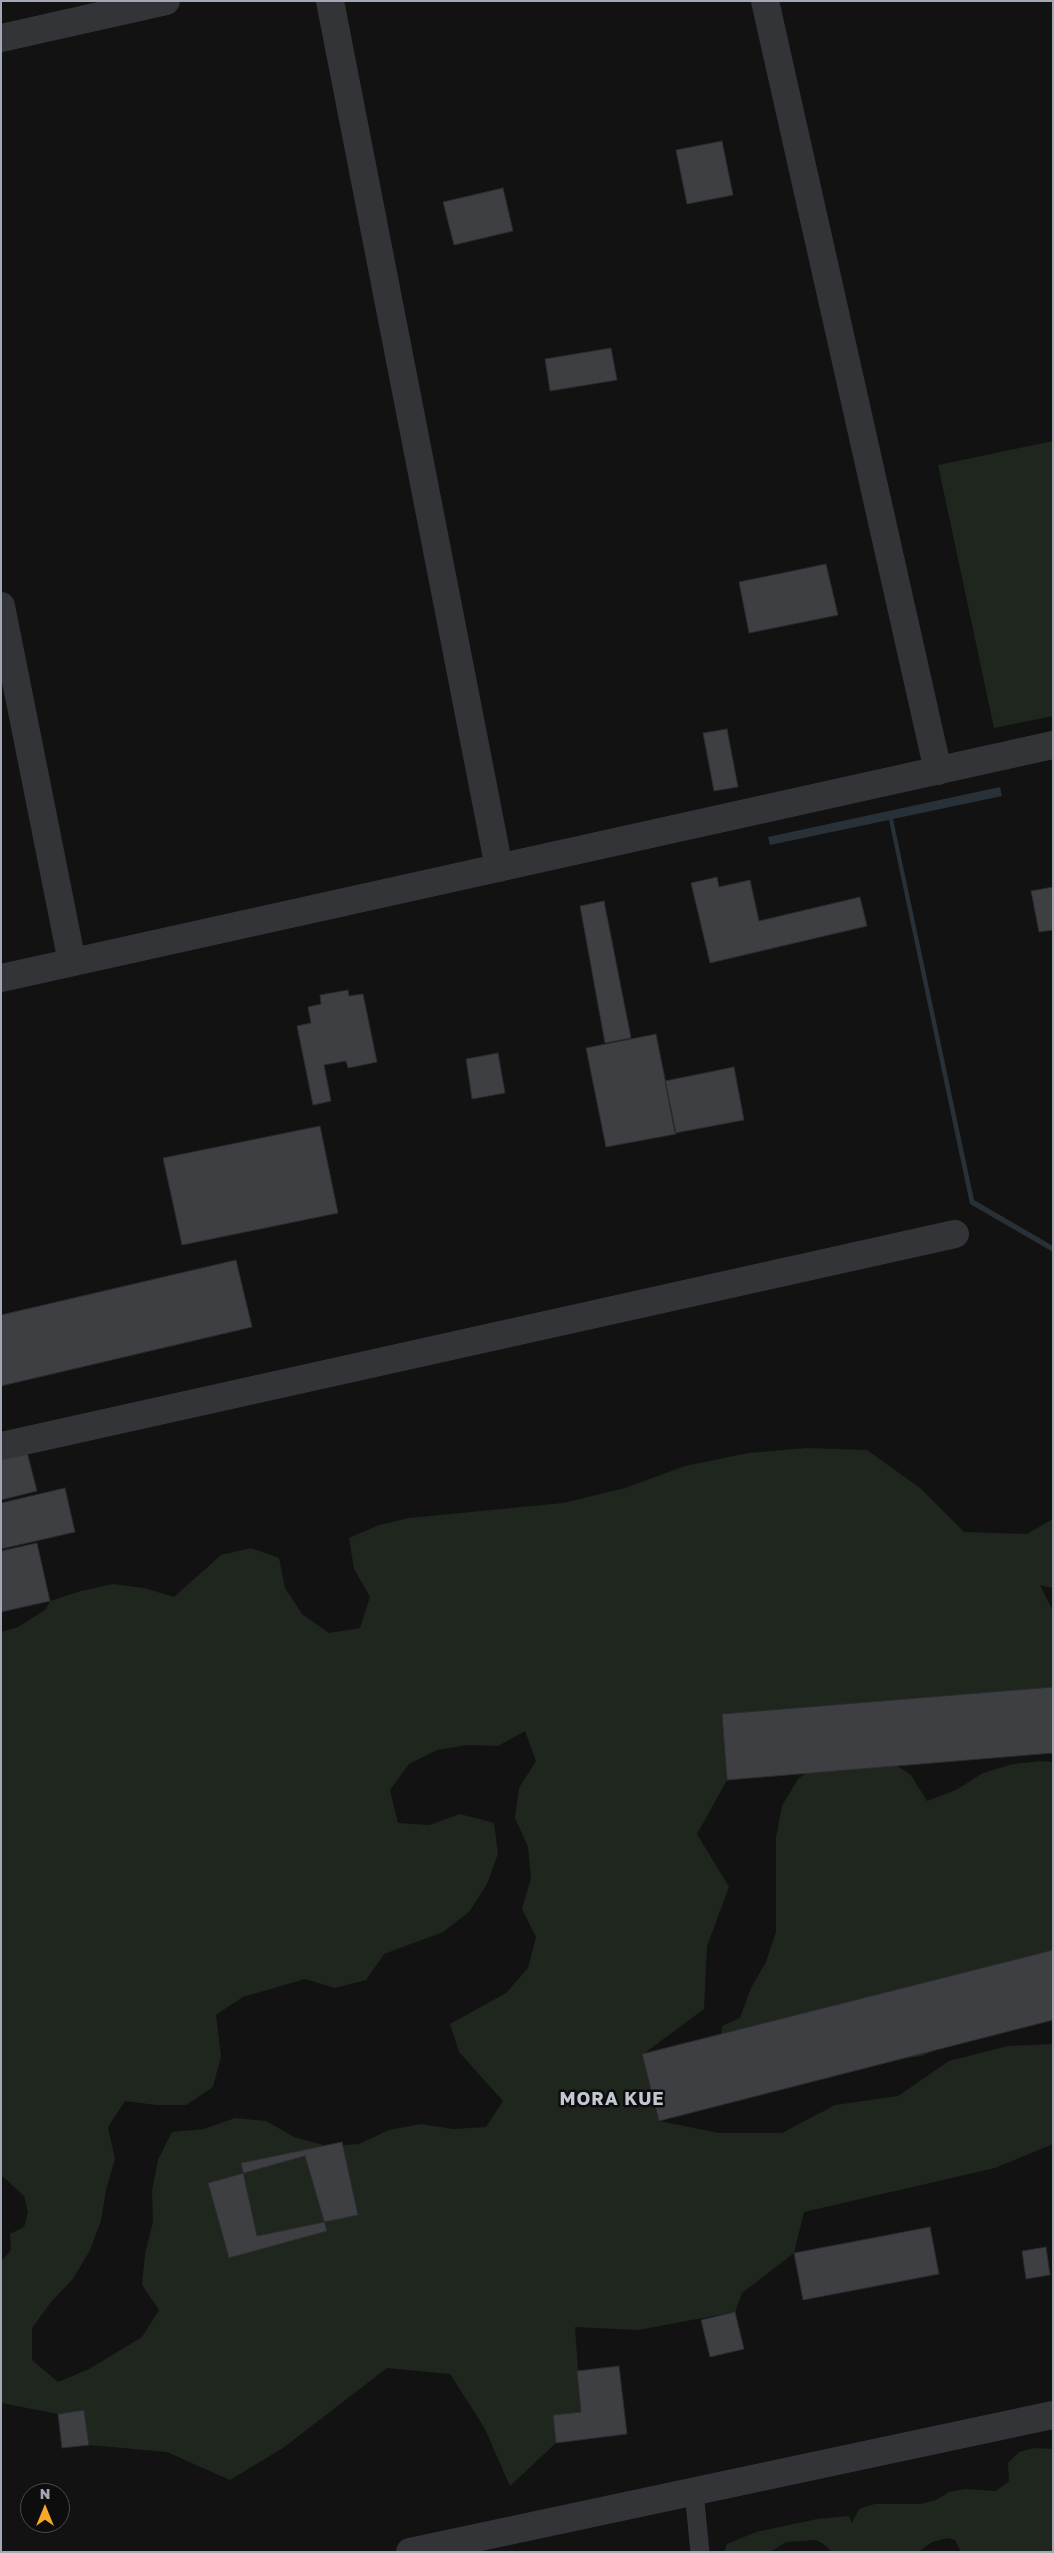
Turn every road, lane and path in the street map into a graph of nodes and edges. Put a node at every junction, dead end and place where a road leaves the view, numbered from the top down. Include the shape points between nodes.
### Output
1 (166, 1) edge
2 (330, 1) edge
3 (765, 1) edge
4 (1, 38) edge
5 (1, 606) edge
6 (1053, 745) edge
7 (938, 771) junction
8 (499, 868) junction
9 (72, 962) junction
10 (1, 978) edge
11 (954, 1234) dead end
12 (1, 1446) edge
13 (1053, 2415) edge
14 (694, 2492) junction
15 (410, 2552) edge
16 (700, 2552) edge

1 - 4 street
2 - 8 street
3 - 7 street
5 - 9 street
6 - 7 street
7 - 8 street
8 - 9 street
9 - 10 street
11 - 12 street
13 - 14 street
14 - 15 street
14 - 16 lane

